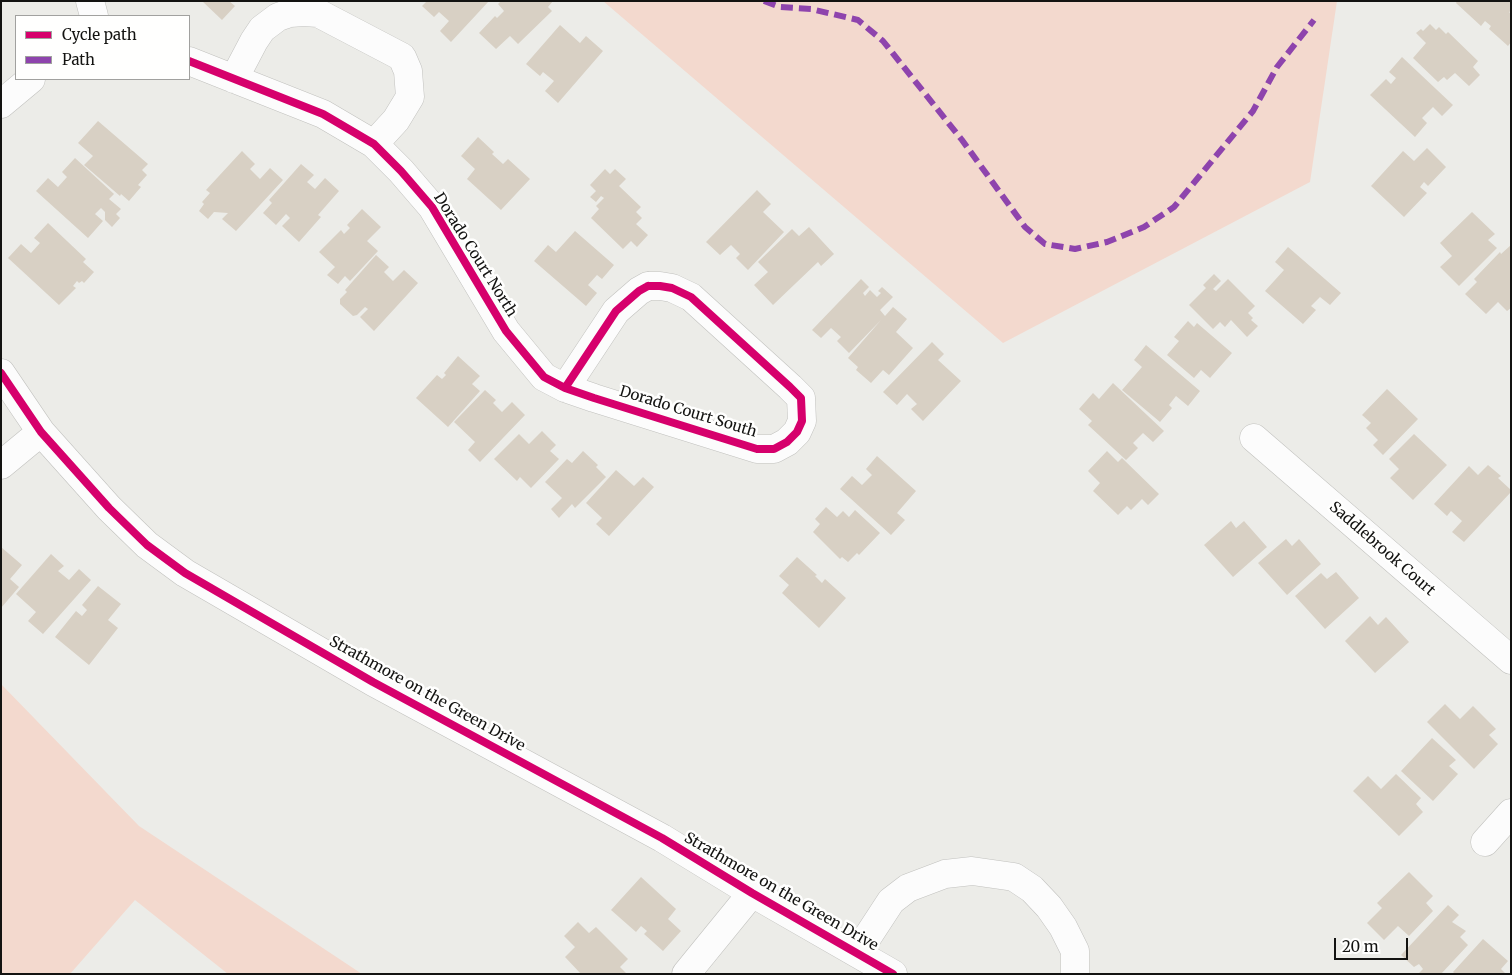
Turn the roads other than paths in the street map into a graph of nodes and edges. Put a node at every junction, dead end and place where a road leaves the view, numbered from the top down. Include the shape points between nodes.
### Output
1 (90, 1) edge
2 (94, 15) edge
3 (190, 61) edge
4 (234, 79) junction
5 (30, 80) edge
6 (1, 104) edge
7 (374, 144) junction
8 (506, 331) joint
9 (1, 374) edge
10 (565, 388) junction
11 (41, 432) junction
12 (1254, 438) dead end
13 (1, 465) edge
14 (1511, 660) edge
15 (1511, 813) edge
16 (1485, 842) dead end
17 (752, 894) junction
18 (857, 953) junction
19 (686, 974) edge
20 (893, 974) edge
21 (1075, 974) edge

1 - 2 street
3 - 4 street, Dorado Court North
4 - 7 street, Dorado Court North via 322,114
4 - 7 street via 262,29 290,13 318,13 402,57 408,71 410,97 396,120
5 - 6 street
7 - 8 street, Dorado Court North via 432,207
8 - 10 street, Dorado Court South via 544,376
9 - 11 street, Strathmore on the Green Drive
10 - 10 street, Dorado Court South via 757,448 774,450 797,432 802,421 801,398 790,387 691,298 660,286 639,290 616,310
11 - 13 street
11 - 17 street, Strathmore on the Green Drive via 115,515 147,545 186,573 374,682 662,838
12 - 14 street, Saddlebrook Court
15 - 16 street
17 - 18 street, Strathmore on the Green Drive
17 - 19 street
18 - 20 street, Strathmore on the Green Drive
18 - 21 street via 891,901 908,888 945,874 972,872 1014,877 1032,889 1063,927 1075,951

